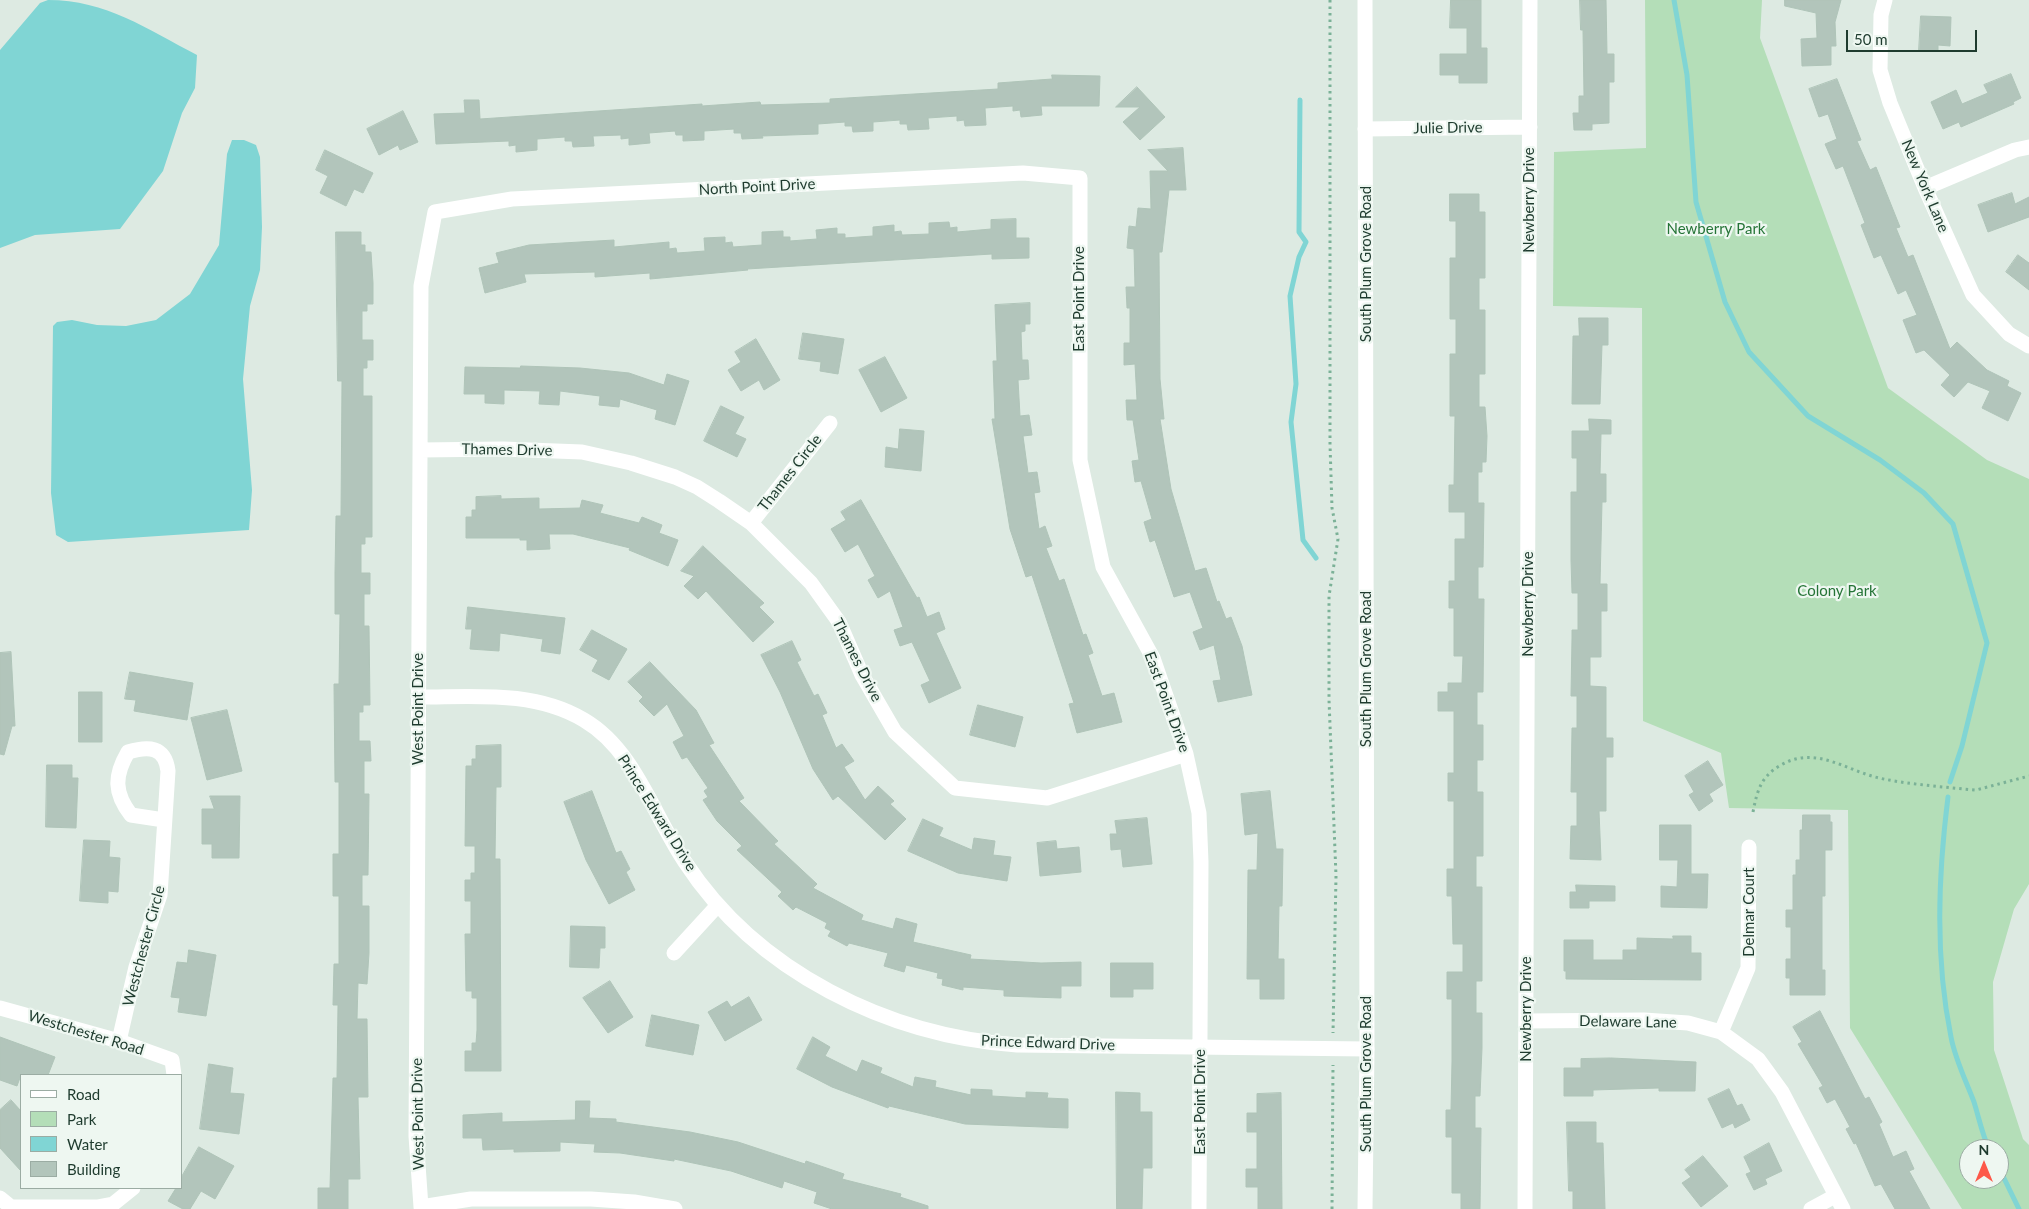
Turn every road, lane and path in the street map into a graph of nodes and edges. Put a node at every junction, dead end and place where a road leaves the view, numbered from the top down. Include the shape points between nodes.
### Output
1 (1330, 0) edge
2 (1365, 0) edge
3 (1530, 0) edge
4 (1885, 0) edge
5 (1530, 127) junction
6 (1365, 129) junction
7 (2029, 146) edge
8 (1080, 178) joint
9 (1925, 188) junction
10 (435, 212) joint
11 (2029, 346) edge
12 (830, 423) dead end
13 (420, 450) junction
14 (751, 523) junction
15 (418, 697) junction
16 (1186, 754) junction
17 (2029, 776) edge
18 (1754, 812) dead end
19 (164, 820) junction
20 (1749, 847) dead end
21 (718, 905) junction
22 (674, 953) dead end
23 (0, 1008) edge
24 (1526, 1021) junction
25 (1722, 1032) junction
26 (119, 1041) junction
27 (1200, 1046) junction
28 (1333, 1048) junction
29 (1367, 1049) junction
30 (174, 1074) edge
31 (132, 1189) edge
32 (0, 1198) edge
33 (1839, 1202) edge
34 (591, 1204) edge
35 (675, 1209) edge
36 (1199, 1209) edge
37 (1332, 1209) edge
38 (1365, 1209) edge
39 (1525, 1209) edge
40 (1811, 1209) edge

1 - 28 path via 1330,444 1332,508 1338,540 1329,596 1329,700 1336,876
2 - 6 street, South Plum Grove Road
3 - 5 street, Newberry Drive
4 - 9 street, New York Lane via 1881,16 1880,70
5 - 6 street, Julie Drive
5 - 24 street, Newberry Drive
6 - 29 street, South Plum Grove Road
7 - 9 street
8 - 10 street, North Point Drive via 1023,174 512,199
8 - 16 street, East Point Drive via 1080,460 1104,567 1153,658
9 - 11 street, New York Lane via 1973,295 2009,334
10 - 13 street, West Point Drive via 421,286
12 - 14 street, Thames Circle
13 - 14 street, Thames Drive via 558,450 592,454 675,477
13 - 15 street, West Point Drive
14 - 16 street, Thames Drive via 811,583 839,622 862,675 895,732 955,788 1047,798
15 - 21 street, Prince Edward Drive via 531,699 558,706 585,720 628,760 685,863
15 - 34 street, West Point Drive via 416,1136 420,1208 471,1199
16 - 27 street, East Point Drive via 1199,813
17 - 18 path via 1976,790 1963,789 1879,778 1827,759 1805,756 1791,759 1763,779 1756,794
19 - 19 street, Westchester Circle via 131,816 121,803 117,785 119,767 128,752 144,747 159,752 167,762
19 - 26 street, Westchester Circle via 160,895 136,967
20 - 25 street, Delmar Court via 1748,968
21 - 22 street
21 - 27 street, Prince Edward Drive via 756,941 799,974 839,997 909,1026 974,1041 1009,1044
23 - 26 street, Westchester Road
24 - 25 street, Delaware Lane via 1644,1020 1688,1024
24 - 39 street, Newberry Drive
25 - 33 street, Delaware Lane via 1758,1059 1782,1092
26 - 30 street, Westchester Road via 172,1060
27 - 28 street, Prince Edward Drive
27 - 36 street, East Point Drive
28 - 29 street, Prince Edward Drive
28 - 37 path
29 - 38 street, South Plum Grove Road
31 - 32 street via 112,1204 98,1207 11,1207
33 - 40 street
34 - 35 street via 634,1202

